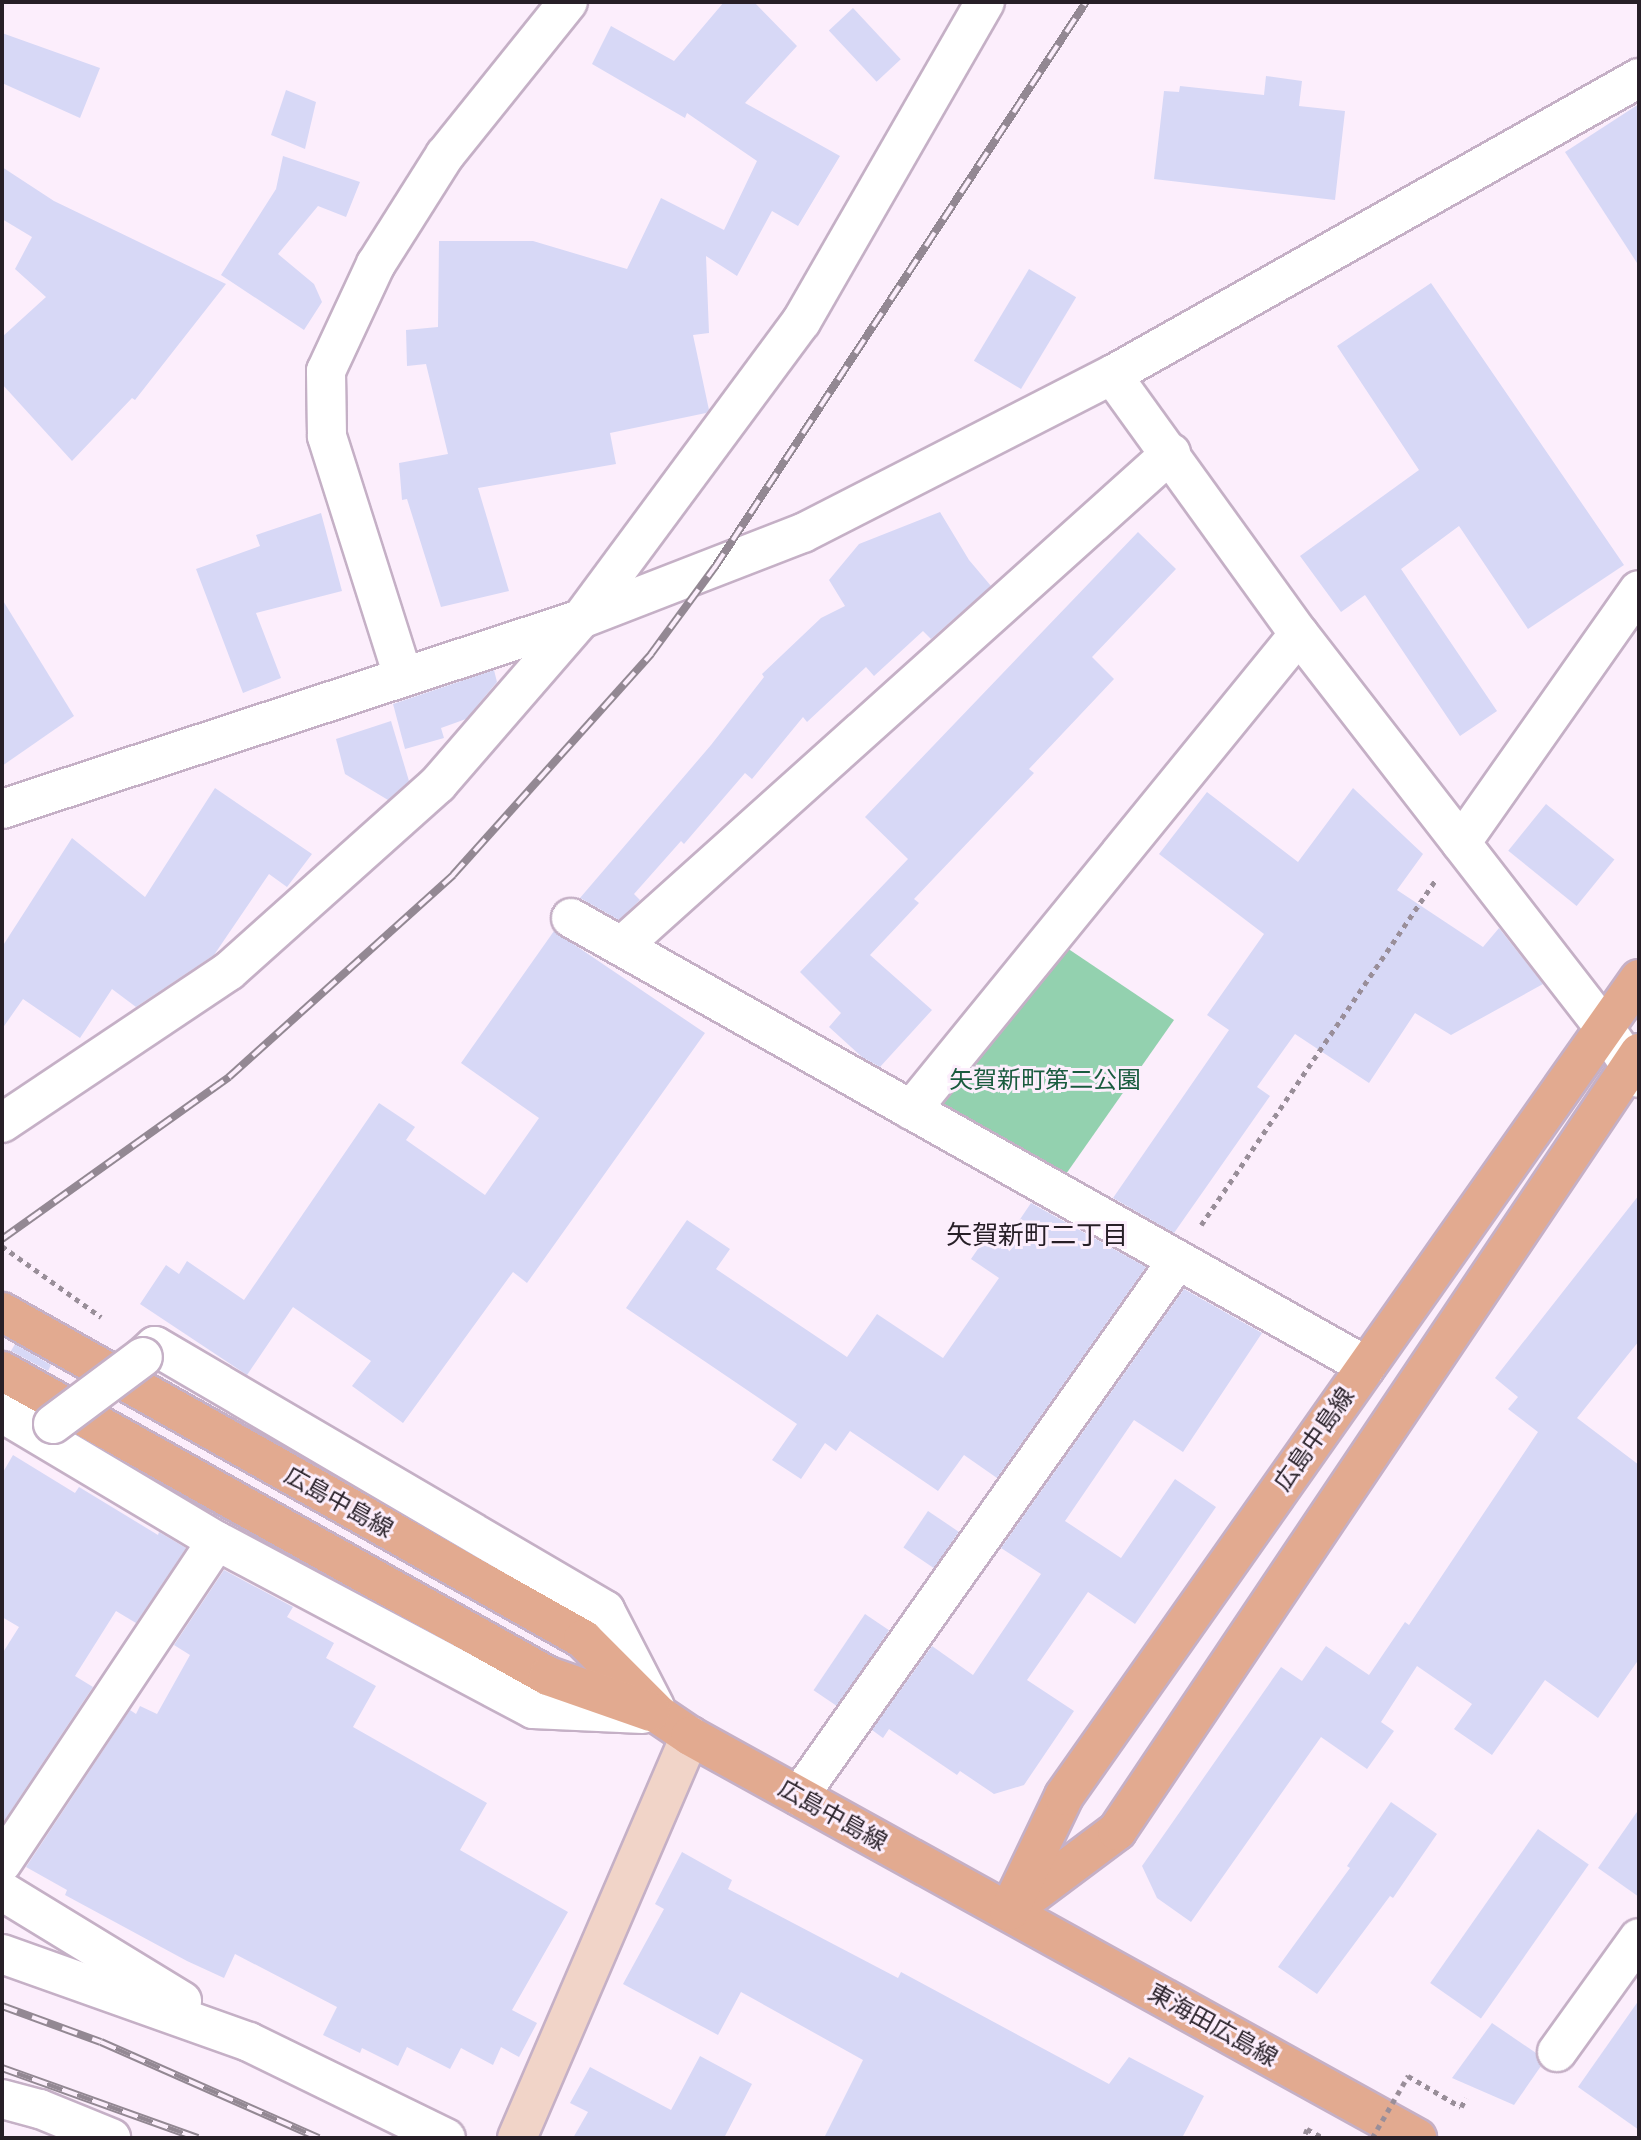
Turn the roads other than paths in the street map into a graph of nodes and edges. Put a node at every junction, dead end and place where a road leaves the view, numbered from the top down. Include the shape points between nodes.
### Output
1 (568, 2) edge
2 (985, 2) edge
3 (1639, 78) edge
4 (1112, 374) junction
5 (1171, 453) junction
6 (1639, 590) edge
7 (581, 619) junction
8 (1299, 634) junction
9 (403, 676) junction
10 (2, 809) edge
11 (1461, 843) junction
12 (572, 918) dead end
13 (622, 946) junction
14 (1639, 979) edge
15 (1606, 1030) junction
16 (1636, 1066) edge
17 (911, 1110) junction
18 (2, 1123) edge
19 (1177, 1261) junction
20 (2, 1312) edge
21 (1366, 1366) junction
22 (2, 1371) edge
23 (2, 1413) edge
24 (47, 1430) junction
25 (217, 1541) junction
26 (675, 1725) junction
27 (799, 1796) junction
28 (2, 1863) edge
29 (2, 1891) edge
30 (1009, 1911) junction
31 (1639, 1938) edge
32 (2, 1954) edge
33 (249, 2042) junction
34 (1557, 2052) dead end
35 (2, 2099) edge
36 (111, 2138) edge
37 (446, 2138) edge
38 (517, 2138) edge
39 (1417, 2138) edge

1 - 9 street via 445,155 376,264 326,371 327,436
2 - 7 street via 802,322
3 - 4 street
4 - 5 street
4 - 7 street via 803,533
5 - 8 street
5 - 13 street
6 - 11 street
7 - 9 street
7 - 18 street via 438,784 229,971
8 - 11 street
8 - 17 street
9 - 10 street
11 - 15 street
12 - 13 street
13 - 17 street
14 - 15 main road, 広島中島線
15 - 16 street
15 - 21 main road, 広島中島線
16 - 30 main road via 1117,1831
17 - 19 street
19 - 21 street
19 - 27 street
20 - 26 main road, 広島中島線 via 583,1639
21 - 30 main road, 広島中島線 via 1064,1796
22 - 26 main road, 広島中島線 via 548,1676
23 - 24 street
24 - 25 street
24 - 26 street, bridge via 149,1352 605,1609
25 - 26 street via 533,1709
25 - 28 street
26 - 27 main road, 広島中島線
26 - 38 street
27 - 30 main road, 広島中島線
29 - 33 street
30 - 39 main road, 東海田広島線
31 - 34 street
32 - 33 street
33 - 37 street
35 - 36 street

